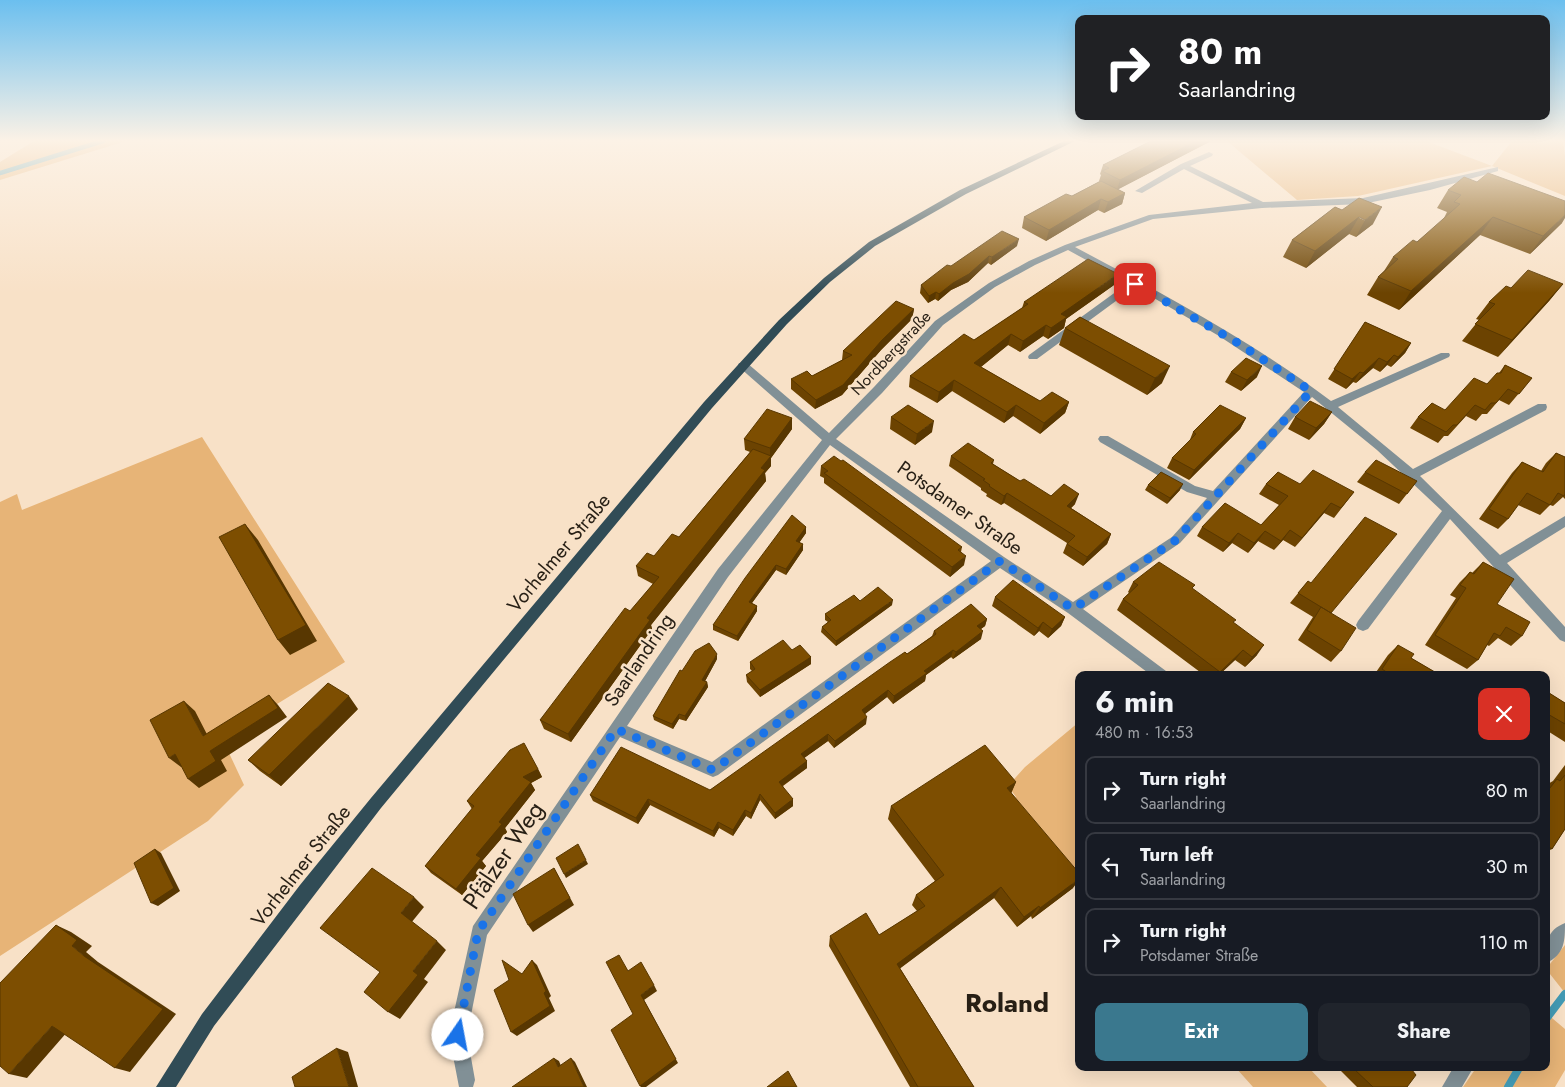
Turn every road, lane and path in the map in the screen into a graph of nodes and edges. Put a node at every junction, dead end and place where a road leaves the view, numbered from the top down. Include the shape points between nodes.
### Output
1 (963, 192) edge
2 (1237, 192) edge
3 (1407, 192) edge
4 (1262, 204) junction
5 (1068, 247) junction
6 (1135, 284) junction
7 (1445, 355) dead end
8 (1033, 357) dead end
9 (743, 365) junction
10 (1311, 391) junction
11 (1330, 406) junction
12 (1542, 407) dead end
13 (829, 439) junction
14 (1104, 439) dead end
15 (1411, 475) junction
16 (1214, 496) junction
17 (1449, 511) junction
18 (1565, 521) edge
19 (1000, 561) junction
20 (1499, 562) junction
21 (1073, 609) junction
22 (1363, 625) dead end
23 (1565, 636) edge
24 (1156, 671) edge
25 (616, 729) junction
26 (1565, 931) edge
27 (1550, 949) edge
28 (1462, 1071) edge
29 (466, 1080) dead end
30 (165, 1087) edge
31 (1451, 1087) edge

1 - 9 main road, Vorhelmer Straße via 872,244 827,280
2 - 4 street, Nordbergstraße
3 - 4 street, Nordbergstraße via 1363,201
4 - 5 street, Nordbergstraße via 1152,217
5 - 6 street
5 - 13 street, Nordbergstraße via 992,285 939,323
6 - 8 street
6 - 10 street via 1238,343
7 - 11 street
9 - 13 street, Potsdamer Straße
9 - 30 main road, Vorhelmer Straße via 370,810 208,1020
10 - 11 street
10 - 16 street
11 - 15 street
12 - 15 street
13 - 19 street, Potsdamer Straße
13 - 25 street, Saarlandring via 723,573
14 - 16 street via 1191,489
15 - 17 street
16 - 21 street via 1176,540
17 - 20 street
17 - 22 street
18 - 20 street
19 - 21 street, Potsdamer Straße
19 - 25 street, Saarlandring via 713,770
20 - 23 street
21 - 24 street, Potsdamer Straße
25 - 29 street, Pfälzer Weg via 478,932 458,1035
26 - 27 street
28 - 31 street

